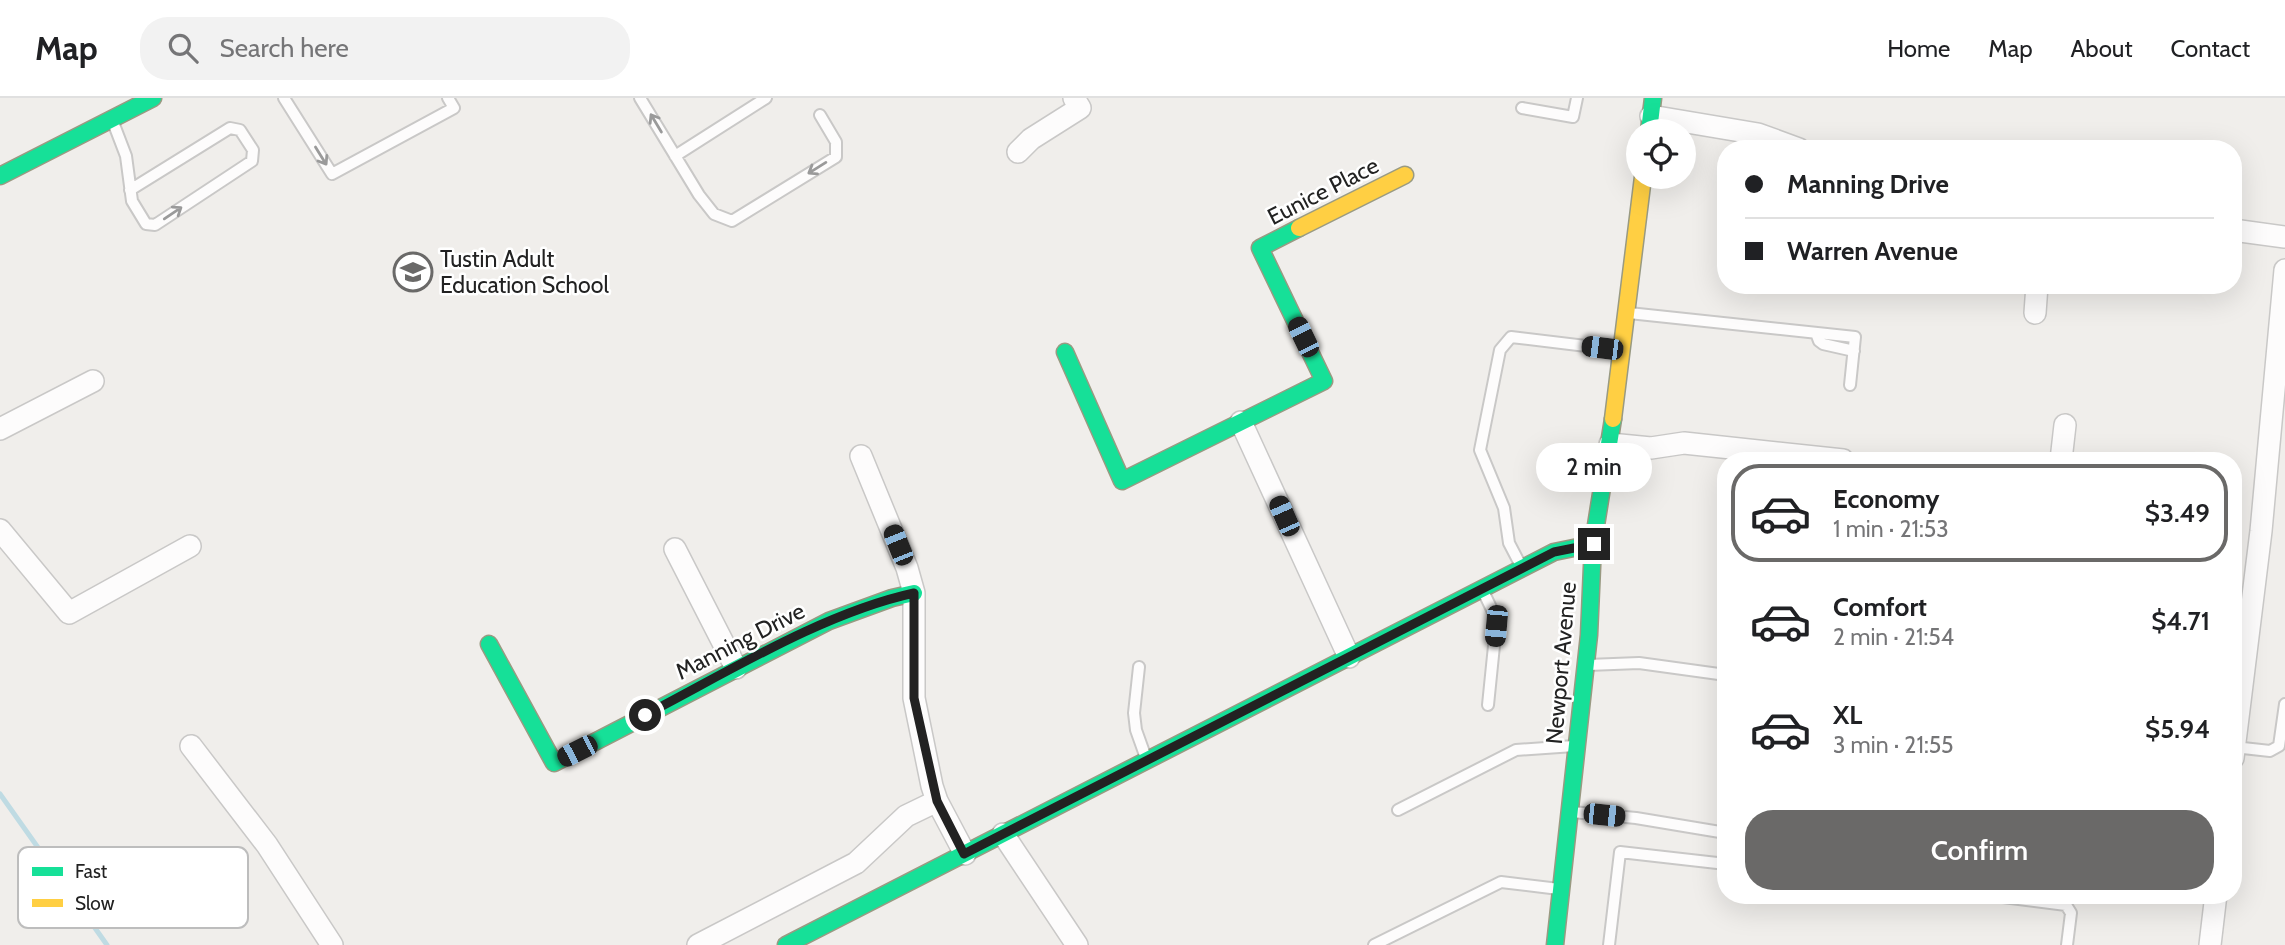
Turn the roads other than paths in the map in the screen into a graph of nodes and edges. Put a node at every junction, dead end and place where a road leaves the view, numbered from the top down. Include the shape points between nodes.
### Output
1 (153, 98) edge
2 (284, 98) edge
3 (448, 98) edge
4 (640, 98) edge
5 (766, 98) edge
6 (1074, 98) edge
7 (1577, 98) edge
8 (1522, 108) dead end
9 (820, 115) dead end
10 (1651, 115) edge
11 (112, 119) junction
12 (1774, 140) edge
13 (1018, 152) dead end
14 (676, 156) junction
15 (1405, 175) dead end
16 (0, 176) edge
17 (1642, 189) edge
18 (130, 190) junction
19 (2242, 231) edge
20 (2285, 237) edge
21 (2285, 270) edge
22 (2037, 294) edge
23 (1626, 313) junction
24 (2035, 313) dead end
25 (1621, 351) junction
26 (1065, 352) dead end
27 (93, 381) dead end
28 (1850, 385) dead end
29 (2278, 421) edge
30 (1241, 422) junction
31 (2065, 425) dead end
32 (0, 429) edge
33 (1609, 444) junction
34 (1768, 452) edge
35 (2062, 452) edge
36 (862, 456) dead end
37 (0, 530) edge
38 (1594, 544) junction
39 (190, 547) dead end
40 (675, 549) dead end
41 (1522, 569) junction
42 (1482, 589) junction
43 (914, 593) junction
44 (489, 644) dead end
45 (1349, 657) junction
46 (1585, 666) junction
47 (1139, 667) dead end
48 (736, 668) junction
49 (1717, 675) edge
50 (2242, 687) edge
51 (2285, 704) edge
52 (1488, 705) dead end
53 (1577, 745) junction
54 (191, 746) dead end
55 (2242, 753) edge
56 (1147, 760) junction
57 (937, 801) junction
58 (1398, 810) dead end
59 (1569, 811) junction
60 (1717, 832) edge
61 (1003, 834) junction
62 (964, 854) junction
63 (1717, 863) edge
64 (1561, 889) junction
65 (2058, 904) edge
66 (2215, 904) edge
67 (811, 939) edge
68 (332, 945) edge
69 (698, 945) edge
70 (786, 945) edge
71 (1077, 945) edge
72 (1374, 945) edge
73 (1555, 945) edge
74 (1609, 945) edge
75 (2067, 945) edge
76 (2210, 945) edge

1 - 11 street
2 -> 3 lane via 332,174 454,108
14 -> 4 lane
5 - 14 lane
6 - 13 street via 1080,107
7 - 8 lane via 1573,117
9 -> 14 lane via 836,142 836,156 732,221 714,214
10 - 12 street
11 - 16 street
11 - 18 lane via 126,156
15 - 30 street, Eunice Place via 1260,248 1324,381
17 - 23 street, Newport Avenue
18 -> 18 lane via 146,223 155,225 252,161 253,150 240,130 230,128
19 - 20 street
21 - 29 street
22 - 24 street
23 - 25 street, Newport Avenue
23 - 28 lane via 1816,333 1823,344 1854,351
25 - 33 street, Newport Avenue
25 - 41 lane via 1511,337 1500,350 1480,450 1504,508 1509,543
26 - 30 street via 1122,481
27 - 32 street
29 - 50 street
30 - 45 street
31 - 35 street
33 - 34 street via 1651,448 1684,443
33 - 38 street, Newport Avenue
36 - 43 street
37 - 39 street via 69,613
38 - 41 street via 1554,552
38 - 46 street, Newport Avenue
40 - 48 street
41 - 42 street
42 - 45 street
42 - 52 lane via 1496,626
43 - 48 street, Manning Drive via 829,621
43 - 57 street via 914,698
44 - 48 street, Manning Drive via 554,763
45 - 56 street
46 - 49 lane via 1639,663
46 - 53 street, Newport Avenue
47 - 56 lane via 1134,713
51 - 55 lane via 2279,746
53 - 58 lane via 1516,750
53 - 59 street, Newport Avenue
54 - 68 street via 267,845
56 - 61 street
57 - 62 street
57 - 69 street via 906,816 856,863
59 - 60 lane
59 - 64 street, Newport Avenue
61 - 62 street
61 - 71 street
62 - 67 street
63 - 74 lane via 1625,853
64 - 72 lane via 1502,882
64 - 73 street, Newport Avenue
65 - 75 lane via 2066,905 2071,913
66 - 76 street
67 - 70 street

